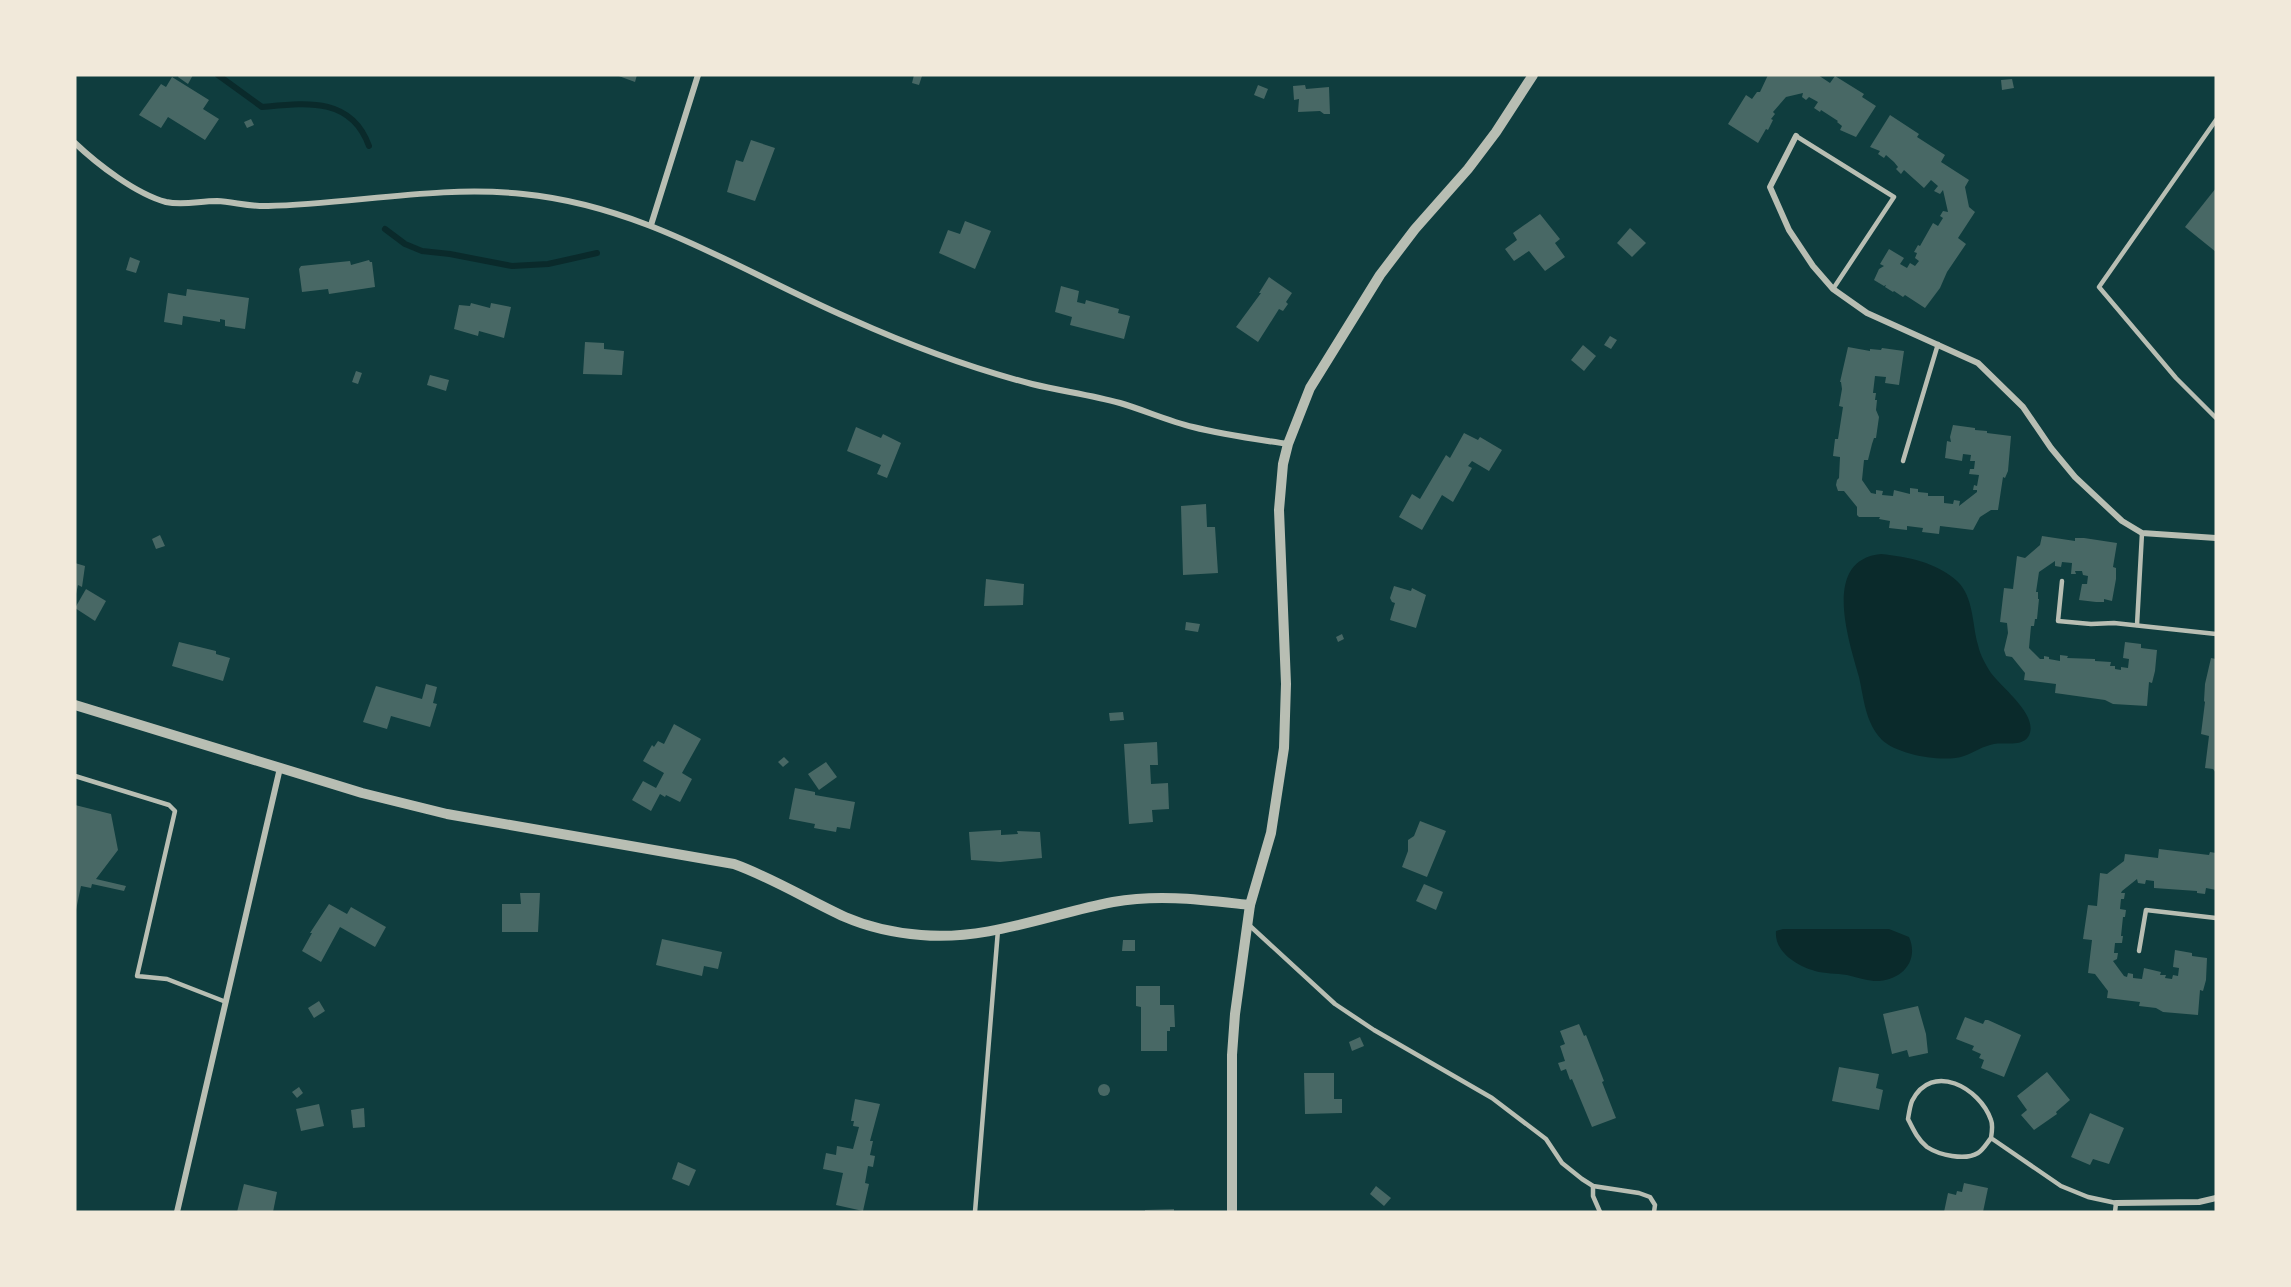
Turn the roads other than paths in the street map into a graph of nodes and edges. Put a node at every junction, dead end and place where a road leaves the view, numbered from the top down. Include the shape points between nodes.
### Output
1 (698, 75) edge
2 (1533, 75) edge
3 (2216, 120) edge
4 (1796, 136) joint
5 (75, 142) edge
6 (651, 225) junction
7 (1833, 289) junction
8 (1938, 344) junction
9 (2216, 418) edge
10 (1288, 444) junction
11 (1903, 461) dead end
12 (2142, 533) junction
13 (2216, 538) edge
14 (2062, 581) dead end
15 (2137, 626) junction
16 (2216, 634) edge
17 (75, 705) edge
18 (280, 768) junction
19 (75, 776) edge
20 (1250, 905) junction
21 (2216, 918) edge
22 (1247, 923) junction
23 (998, 930) junction
24 (2139, 951) dead end
25 (226, 1002) junction
26 (1991, 1138) junction
27 (1593, 1186) junction
28 (2216, 1198) edge
29 (2116, 1203) junction
30 (177, 1212) edge
31 (975, 1212) edge
32 (1232, 1212) edge
33 (1600, 1212) edge
34 (1654, 1212) edge
35 (2115, 1212) edge

1 - 6 street
2 - 10 street via 1468,169 1380,274 1314,379
3 - 9 lane via 2099,287 2176,378
4 - 7 street via 1770,187 1796,240
4 - 7 lane via 1894,197
5 - 6 street via 138,189 167,202 216,201 264,207 432,192 522,194 594,206
6 - 10 street via 850,319 949,358 1030,383 1120,403 1191,427
7 - 8 street via 1868,313
8 - 11 lane
8 - 12 street via 1978,363 1992,375 2023,407 2075,477 2122,522
10 - 20 street via 1279,510 1286,684 1284,748 1271,833
12 - 13 street
12 - 15 lane
14 - 15 lane via 2058,621
15 - 16 lane
17 - 18 street
18 - 23 street via 447,814 734,864 847,918 897,932 923,935
18 - 25 street
19 - 25 lane via 169,805 175,811 137,976 167,979
20 - 22 street
20 - 23 street via 1145,897
21 - 24 lane via 2146,910
22 - 27 lane via 1335,1004 1492,1098 1546,1138 1562,1163
22 - 32 street via 1234,1014
23 - 31 lane
25 - 30 street
26 - 26 lane via 1978,1154 1962,1157 1927,1147 1908,1119 1912,1100 1924,1087 1940,1080 1957,1083 1984,1105 1992,1122
26 - 29 lane via 2061,1186
27 - 33 lane
27 - 34 lane via 1650,1197
28 - 29 street via 2199,1202
29 - 35 lane

